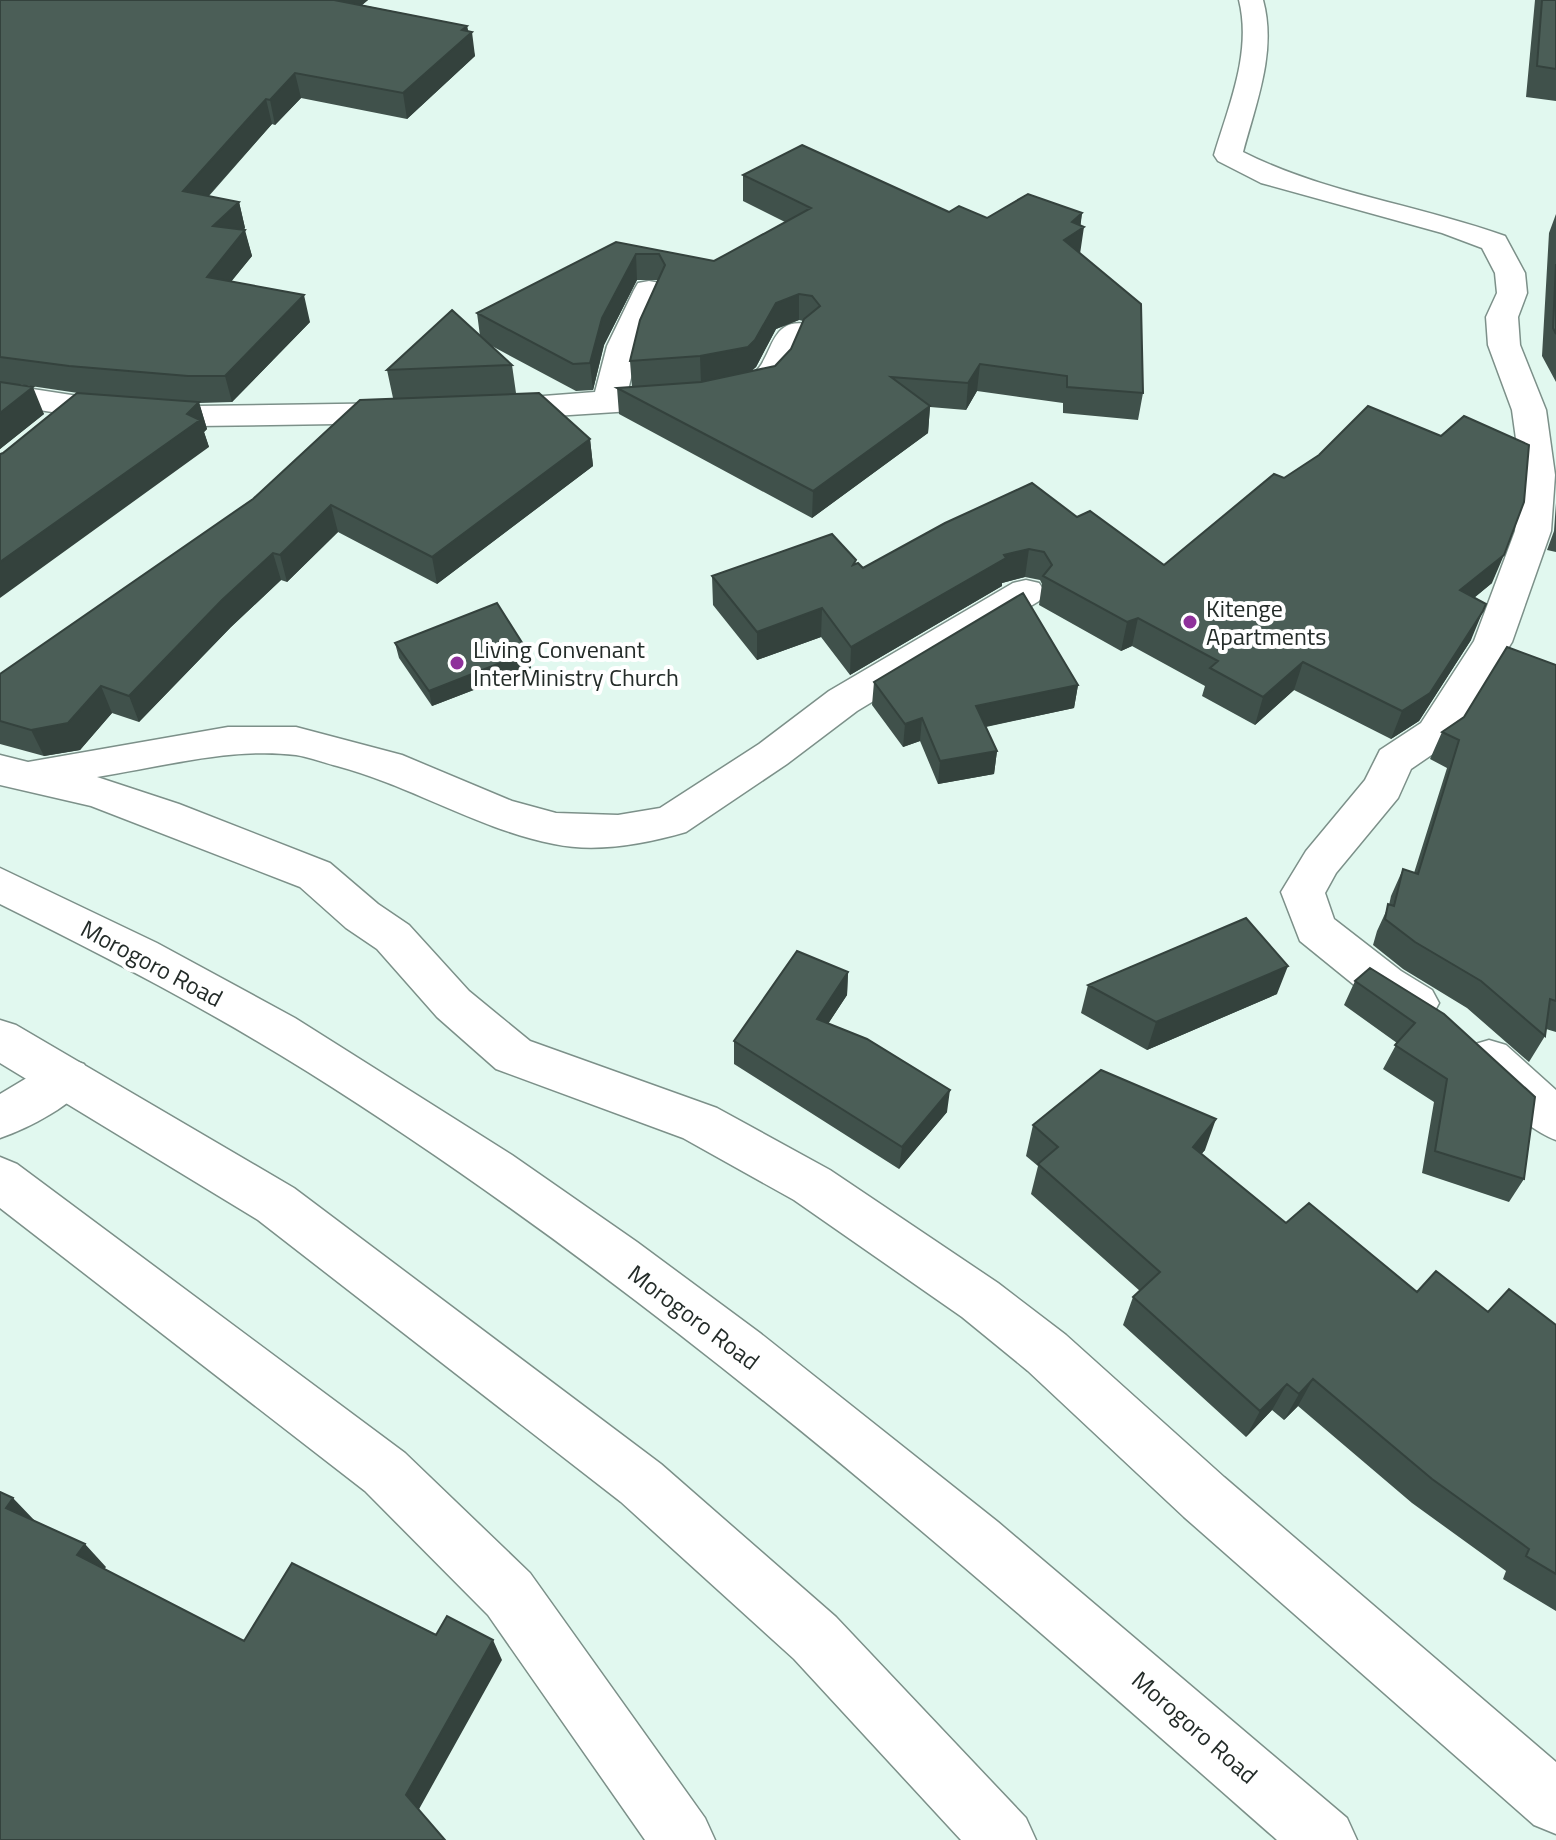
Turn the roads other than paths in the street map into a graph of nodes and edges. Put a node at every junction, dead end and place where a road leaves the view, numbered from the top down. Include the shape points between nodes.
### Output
1 (1251, 0) edge
2 (649, 290) dead end
3 (800, 332) edge
4 (0, 394) edge
5 (609, 401) junction
6 (78, 406) junction
7 (44, 434) edge
8 (1026, 592) edge
9 (12, 772) edge
10 (0, 885) edge
11 (0, 1039) edge
12 (67, 1078) junction
13 (0, 1118) edge
14 (1556, 1119) edge
15 (0, 1179) edge
16 (1556, 1803) edge
17 (683, 1840) edge
18 (1004, 1840) edge
19 (1325, 1840) edge

1 - 14 main road via 1257,14 1255,50 1228,155 1271,177 1494,242 1510,273 1512,293 1502,317 1504,345 1529,410 1538,475 1533,531 1493,642 1435,733 1394,760 1383,787 1303,892 1316,929 1385,984 1455,1028
2 - 5 main road via 623,346
3 - 5 main road via 782,346 772,374 762,383 701,396
4 - 6 main road
5 - 6 main road via 453,412 196,416
6 - 7 main road
8 - 9 main road via 843,701 671,821 618,831 556,829 500,813 388,765 296,741 228,741
9 - 16 main road via 150,810 315,875 393,937 453,1004 513,1055 700,1123 812,1185 980,1300 1047,1353 1215,1507
10 - 19 main road, Morogoro Road via 153,960 367,1085 584,1233 824,1415
11 - 12 main road
12 - 13 main road
12 - 18 main road via 276,1204 641,1483 815,1638
15 - 17 main road via 385,1472 509,1594

